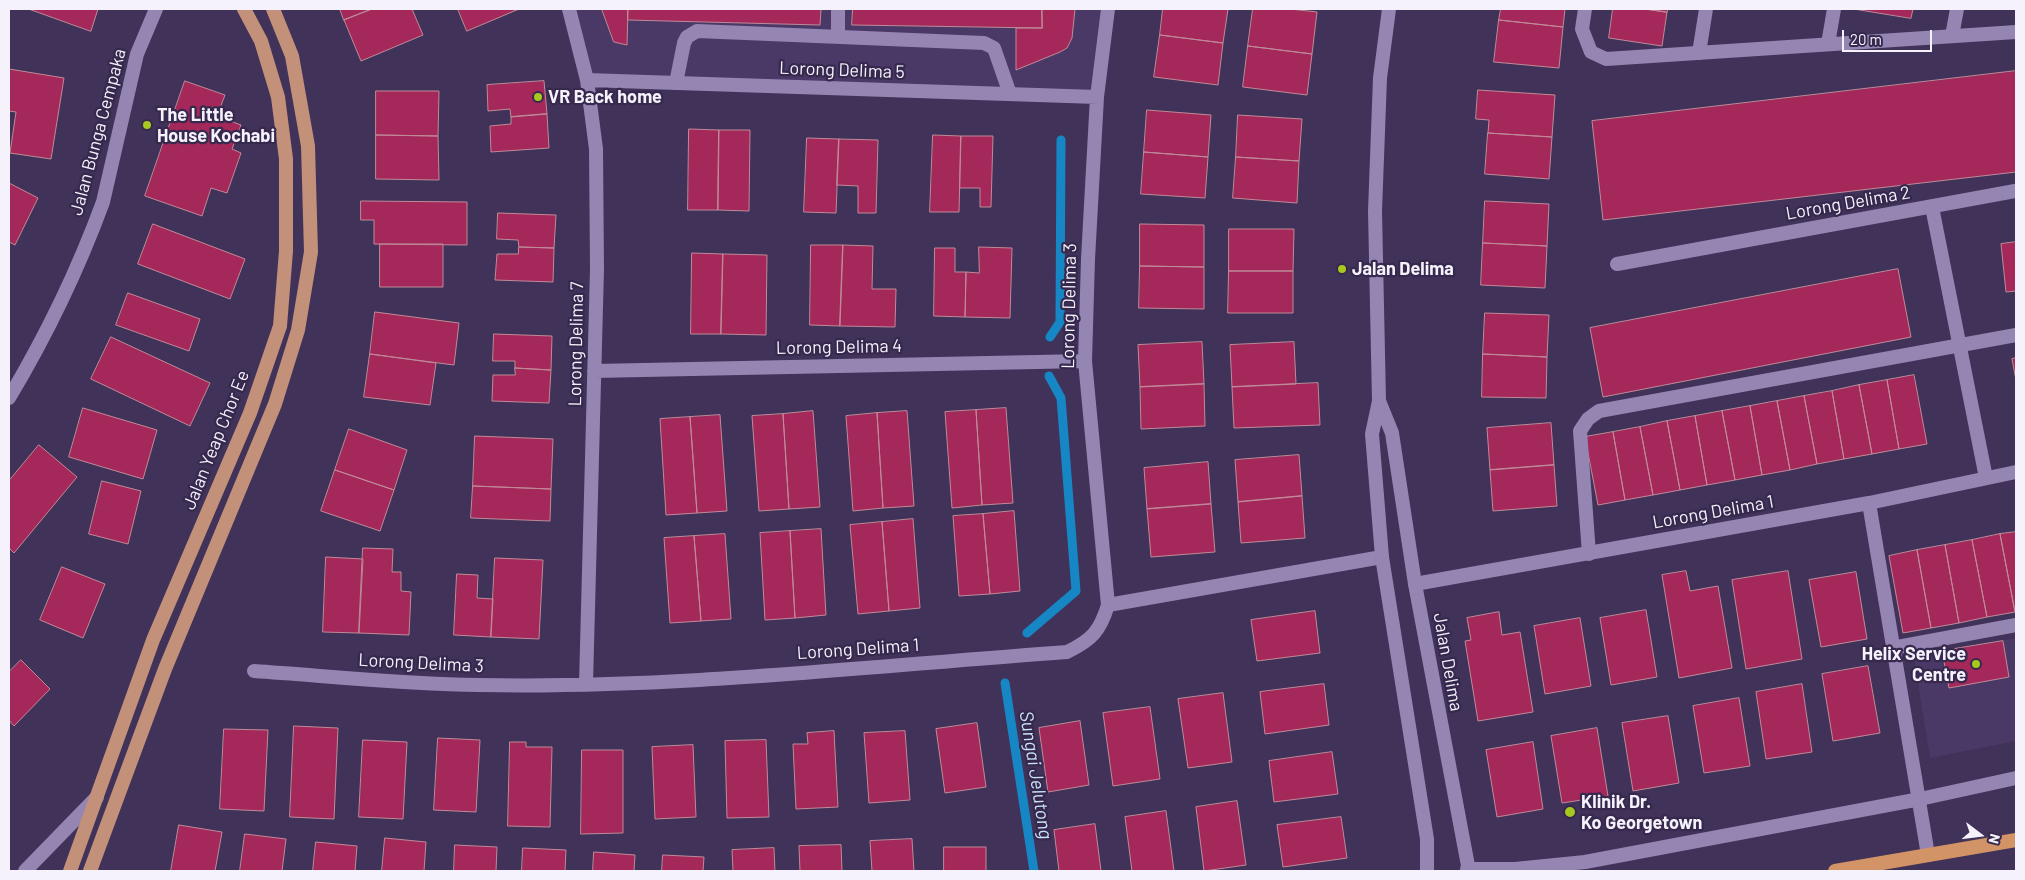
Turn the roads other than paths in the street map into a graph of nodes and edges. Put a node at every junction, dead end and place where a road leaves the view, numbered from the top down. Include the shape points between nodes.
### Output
1 (156, 9) edge
2 (244, 9) edge
3 (273, 9) edge
4 (570, 9) edge
5 (838, 9) edge
6 (1108, 9) edge
7 (1389, 9) edge
8 (1585, 9) edge
9 (1706, 9) edge
10 (1834, 9) edge
11 (1957, 9) edge
12 (2016, 32) edge
13 (1952, 36) junction
14 (838, 37) junction
15 (1828, 44) junction
16 (1700, 53) junction
17 (586, 80) junction
18 (676, 83) junction
19 (1010, 94) junction
20 (1097, 97) junction
21 (2015, 191) edge
22 (1932, 207) junction
23 (1617, 264) dead end
24 (2016, 335) edge
25 (1960, 346) junction
26 (1085, 361) junction
27 (594, 371) junction
28 (9, 398) edge
29 (1379, 401) junction
30 (2016, 472) edge
31 (1986, 478) junction
32 (1869, 503) junction
33 (1589, 554) junction
34 (1382, 557) junction
35 (1415, 584) junction
36 (1108, 605) junction
37 (2016, 624) edge
38 (1892, 648) junction
39 (254, 671) dead end
40 (586, 684) junction
41 (2016, 778) edge
42 (97, 797) junction
43 (1920, 799) junction
44 (2016, 840) edge
45 (1928, 855) junction
46 (1468, 870) edge
47 (25, 871) edge
48 (70, 871) edge
49 (90, 871) edge
50 (1427, 871) edge
51 (1835, 871) edge

1 - 28 street, Jalan Bunga Cempaka via 137,54 97,218 62,300
2 - 42 main road, Jalan Yeap Chor Ee via 261,41 278,97 286,159 286,251 280,326 250,413 153,640
3 - 49 main road via 292,56 308,146 311,252 298,330 275,404 165,669
4 - 17 street, Lorong Delima 7
5 - 14 street
6 - 20 street, Lorong Delima 3
7 - 29 street, Jalan Delima via 1380,78 1376,201
8 - 16 street via 1582,29 1591,52 1606,59
9 - 16 street
10 - 15 street
11 - 13 street
12 - 13 street
13 - 15 street
14 - 18 street via 697,31 684,42
14 - 19 street via 984,43 994,48
15 - 16 street
17 - 18 street, Lorong Delima 5
17 - 27 street, Lorong Delima 7 via 596,149
18 - 19 street, Lorong Delima 5
19 - 20 street, Lorong Delima 5
20 - 26 street, Lorong Delima 3
21 - 22 street
22 - 23 street, Lorong Delima 2
22 - 25 street, Lorong Delima 2
24 - 25 street
25 - 31 street, Lorong Delima 2
25 - 33 street via 1599,411 1580,431
26 - 27 street, Lorong Delima 4
26 - 36 street, Lorong Delima 3
27 - 40 street, Lorong Delima 7
29 - 34 street, Jalan Delima via 1372,434
29 - 35 street, Jalan Delima via 1392,433
30 - 31 street, Lorong Delima 1
31 - 32 street, Lorong Delima 1
32 - 33 street, Lorong Delima 1
32 - 38 street
33 - 35 street, Lorong Delima 1
34 - 36 street
34 - 50 street, Jalan Delima via 1427,839
35 - 46 street, Jalan Delima
36 - 40 street, Lorong Delima 1 via 1101,627 1083,644 1067,652 696,680
37 - 38 street
38 - 43 street
39 - 40 street, Lorong Delima 3 via 478,685
41 - 43 street
42 - 47 street
42 - 48 main road, Jalan Yeap Chor Ee
43 - 45 street
43 - 46 street via 1585,862
44 - 45 highway
45 - 51 highway

